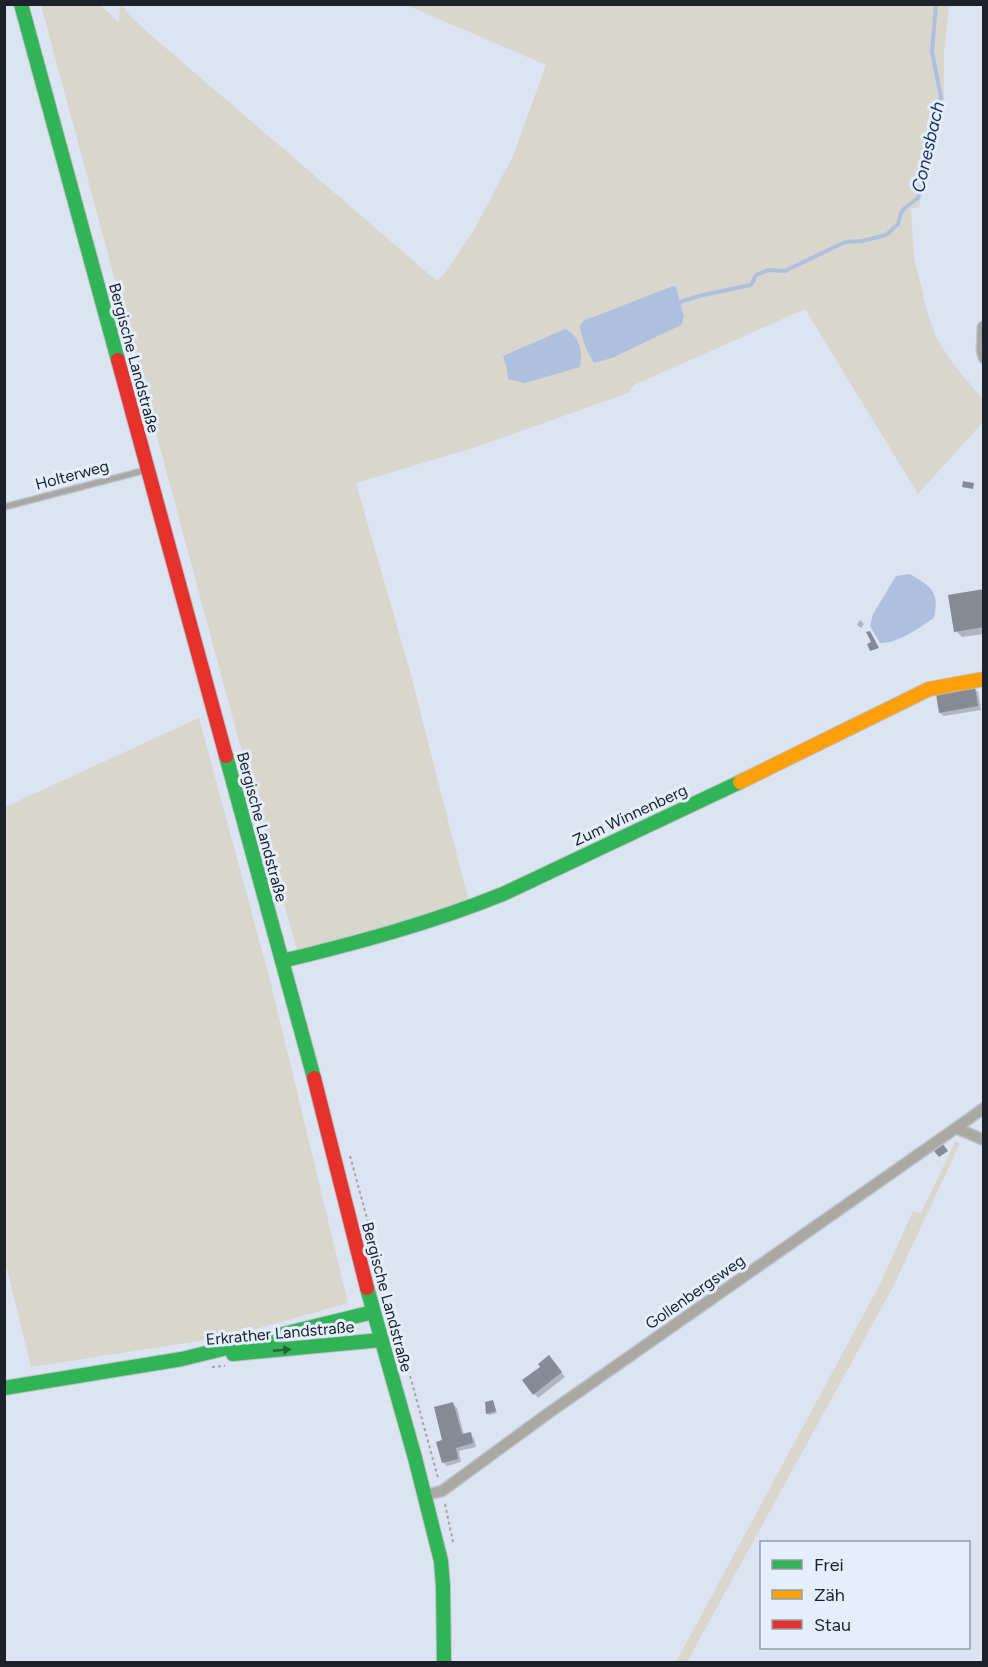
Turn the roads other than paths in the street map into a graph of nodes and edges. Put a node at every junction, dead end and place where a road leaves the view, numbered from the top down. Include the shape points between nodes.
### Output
1 (21, 4) edge
2 (983, 327) edge
3 (984, 358) edge
4 (147, 469) junction
5 (4, 507) edge
6 (984, 679) edge
7 (282, 962) junction
8 (984, 1108) edge
9 (956, 1128) junction
10 (984, 1140) edge
11 (374, 1312) junction
12 (381, 1340) junction
13 (182, 1359) junction
14 (4, 1388) edge
15 (425, 1495) junction
16 (444, 1662) edge

1 - 4 main road, Bergische Landstraße
2 - 3 street
4 - 5 lane, Holterweg
4 - 7 main road, Bergische Landstraße
6 - 7 main road, Zum Winnenberg via 929,689 469,908
7 - 11 main road, Bergische Landstraße
8 - 9 street, Gollenbergsweg
9 - 10 street
9 - 15 street, Gollenbergsweg via 441,1491
11 - 12 main road, Bergische Landstraße
11 - 13 main road, Erkrather Landstraße
13 -> 12 main road, Erkrather Landstraße
12 - 15 main road, Bergische Landstraße
13 - 14 main road, Erkrather Landstraße
15 - 16 main road, Bergische Landstraße via 441,1561

